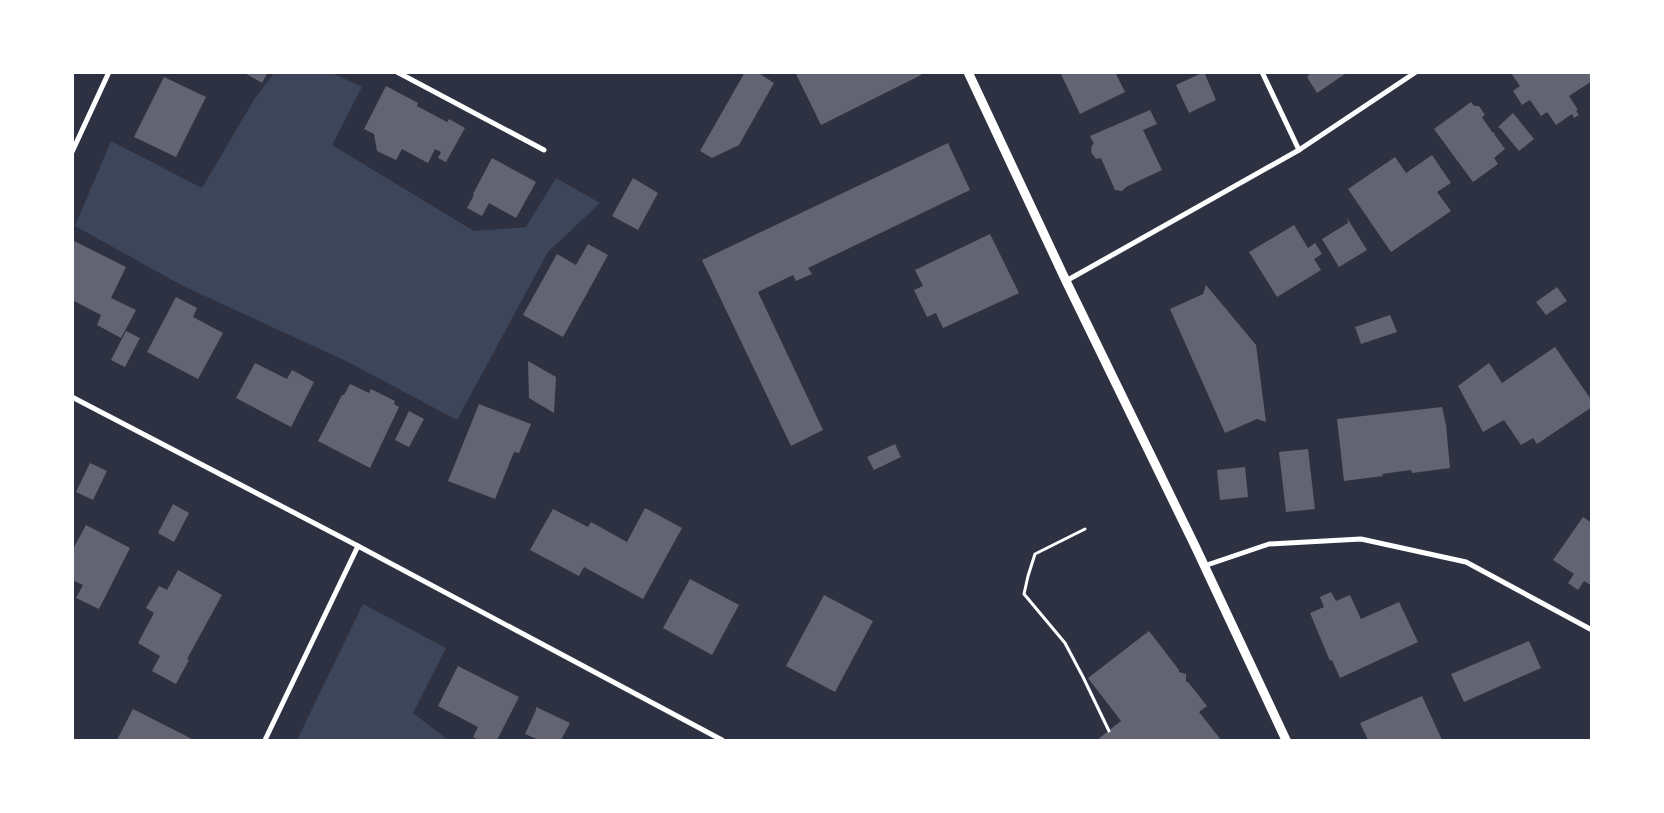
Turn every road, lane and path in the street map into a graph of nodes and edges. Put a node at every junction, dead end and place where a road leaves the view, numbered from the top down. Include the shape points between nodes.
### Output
1 (108, 72) edge
2 (397, 72) edge
3 (968, 72) edge
4 (1262, 72) edge
5 (1416, 72) edge
6 (544, 150) dead end
7 (1299, 150) junction
8 (72, 152) edge
9 (1066, 281) junction
10 (72, 397) edge
11 (1085, 529) dead end
12 (358, 546) junction
13 (1204, 566) junction
14 (1592, 630) edge
15 (1109, 731) dead end
16 (265, 740) edge
17 (722, 740) edge
18 (1286, 740) edge

1 - 8 street
2 - 6 street
3 - 9 street
4 - 7 street
5 - 7 street
7 - 9 street
9 - 13 street
10 - 12 street
11 - 15 path via 1035,554 1024,594 1065,643
12 - 16 street
12 - 17 street
13 - 14 street via 1269,544 1360,539 1466,562
13 - 18 street

